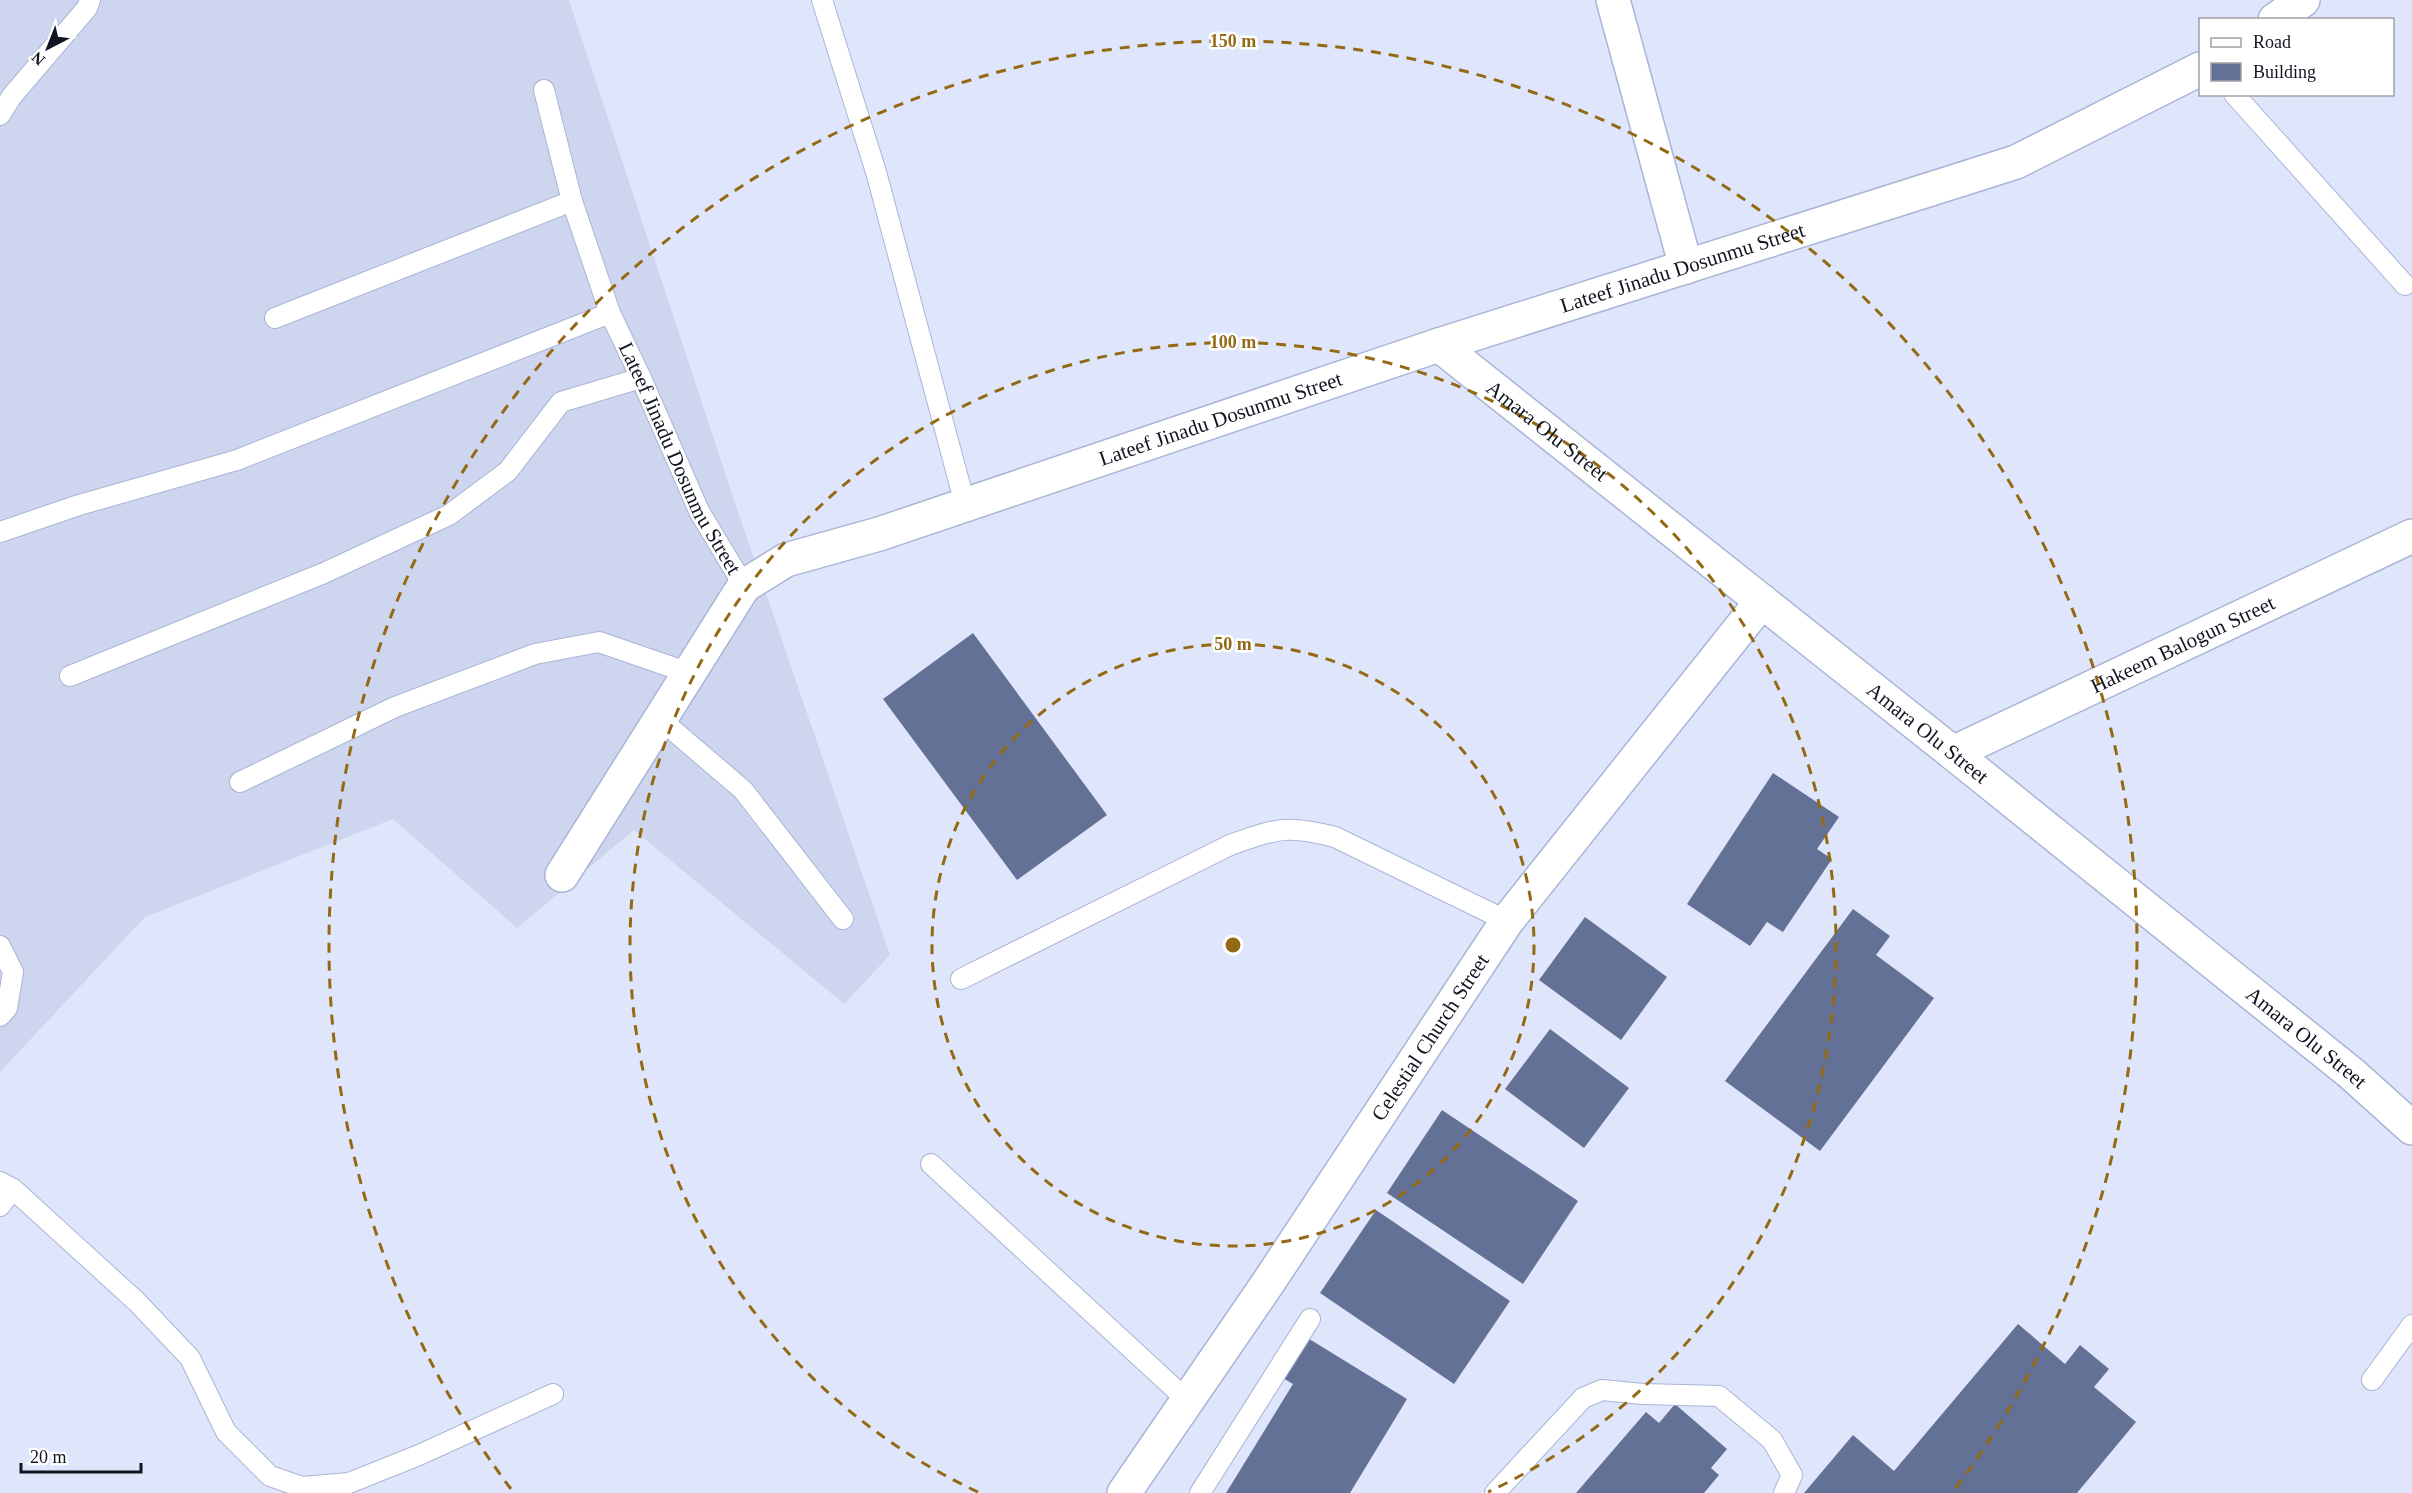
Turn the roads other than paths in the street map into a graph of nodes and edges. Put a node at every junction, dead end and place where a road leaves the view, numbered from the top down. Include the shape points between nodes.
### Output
1 (90, 0) edge
2 (822, 0) edge
3 (1613, 0) edge
4 (2303, 0) edge
5 (2278, 18) edge
6 (2199, 70) edge
7 (544, 90) dead end
8 (2236, 96) edge
9 (0, 115) edge
10 (572, 201) junction
11 (1686, 267) junction
12 (2405, 285) dead end
13 (610, 313) junction
14 (275, 318) dead end
15 (1439, 345) junction
16 (641, 378) junction
17 (965, 504) junction
18 (0, 532) edge
19 (2412, 536) edge
20 (744, 586) junction
21 (1762, 601) junction
22 (689, 673) junction
23 (70, 676) dead end
24 (660, 719) junction
25 (1953, 753) junction
26 (240, 782) dead end
27 (562, 875) dead end
28 (843, 919) dead end
29 (1507, 921) junction
30 (0, 946) edge
31 (961, 979) dead end
32 (0, 1016) edge
33 (2412, 1128) edge
34 (931, 1164) dead end
35 (7, 1186) edge
36 (0, 1206) edge
37 (1310, 1319) dead end
38 (2412, 1325) edge
39 (2372, 1380) dead end
40 (554, 1394) dead end
41 (1188, 1401) junction
42 (1124, 1493) edge
43 (1200, 1493) edge
44 (1494, 1493) edge
45 (1784, 1493) edge

1 - 9 lane
2 - 17 lane via 876,172
3 - 11 street
4 - 5 street
6 - 11 street, Lateef Jinadu Dosunmu Street via 2016,162
7 - 10 lane, Lateef Jinadu Dosunmu Street
8 - 12 lane
10 - 13 lane, Lateef Jinadu Dosunmu Street
10 - 14 lane
11 - 15 street, Lateef Jinadu Dosunmu Street
13 - 16 lane, Lateef Jinadu Dosunmu Street
13 - 18 lane via 237,460
15 - 17 street, Lateef Jinadu Dosunmu Street
15 - 21 street, Amara Olu Street
16 - 20 lane, Lateef Jinadu Dosunmu Street via 699,511
16 - 23 lane via 561,402 508,471 449,515 324,573
17 - 20 street, Lateef Jinadu Dosunmu Street via 786,560
19 - 25 street, Hakeem Balogun Street
20 - 22 street
21 - 25 street, Amara Olu Street
21 - 29 street, Celestial Church Street
22 - 24 street
22 - 26 lane via 599,642 535,654 395,707
24 - 27 street
24 - 28 lane via 743,790
25 - 33 street, Amara Olu Street via 2352,1074
29 - 31 lane via 1335,837 1305,829 1275,829 1230,845
29 - 41 street, Celestial Church Street
30 - 32 lane via 13,972 7,1008
34 - 41 lane
35 - 36 lane
35 - 40 lane via 137,1302 190,1358 226,1432 270,1476 302,1487 349,1483
37 - 43 lane
38 - 39 lane
41 - 42 street, Celestial Church Street
44 - 45 lane via 1583,1398 1602,1390 1719,1396 1772,1440 1792,1475

